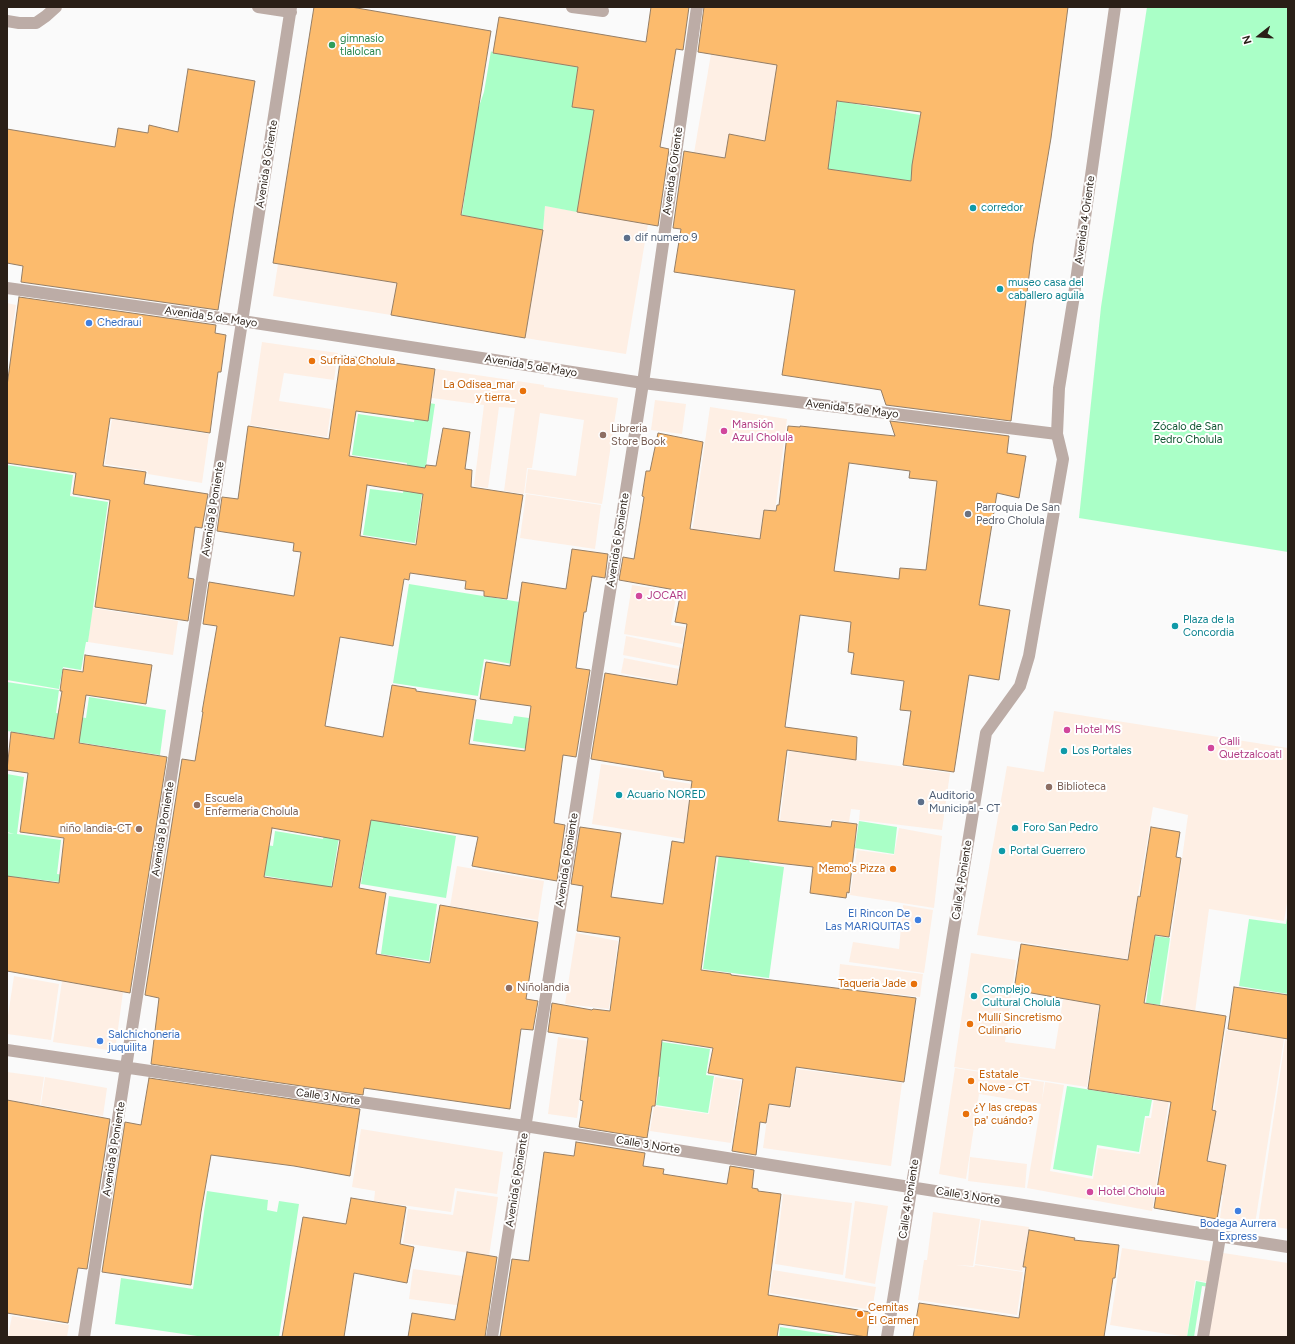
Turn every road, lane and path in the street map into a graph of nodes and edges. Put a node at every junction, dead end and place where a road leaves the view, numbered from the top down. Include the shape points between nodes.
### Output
1 (56, 7) edge
2 (258, 7) edge
3 (572, 7) edge
4 (696, 7) edge
5 (1115, 7) edge
6 (291, 9) edge
7 (603, 11) dead end
8 (7, 21) edge
9 (7, 288) edge
10 (242, 321) junction
11 (642, 383) junction
12 (1056, 434) junction
13 (7, 1050) edge
14 (126, 1068) junction
15 (525, 1126) junction
16 (911, 1187) junction
17 (1220, 1236) junction
18 (1288, 1247) edge
19 (84, 1337) edge
20 (492, 1337) edge
21 (887, 1337) edge
22 (1203, 1337) edge

1 - 8 street via 36,23
2 - 6 street
3 - 7 street
4 - 11 street, Avenida 6 Oriente
5 - 12 street, Avenida 4 Oriente via 1059,388
6 - 10 street, Avenida 8 Oriente
9 - 10 street, Avenida 5 de Mayo
10 - 11 street, Avenida 5 de Mayo
10 - 14 street, Avenida 8 Poniente
11 - 12 street, Avenida 5 de Mayo
11 - 15 street, Avenida 6 Poniente
12 - 16 street, Calle 4 Poniente via 1063,459 1029,656 1020,686 986,733
13 - 14 street, Calle 3 Norte
14 - 15 street, Calle 3 Norte
14 - 19 street, Avenida 8 Poniente
15 - 16 street, Calle 3 Norte
15 - 20 street, Avenida 6 Poniente
16 - 17 street, Calle 3 Norte
16 - 21 street, Calle 4 Poniente
17 - 18 street, Calle 3 Norte
17 - 22 street

